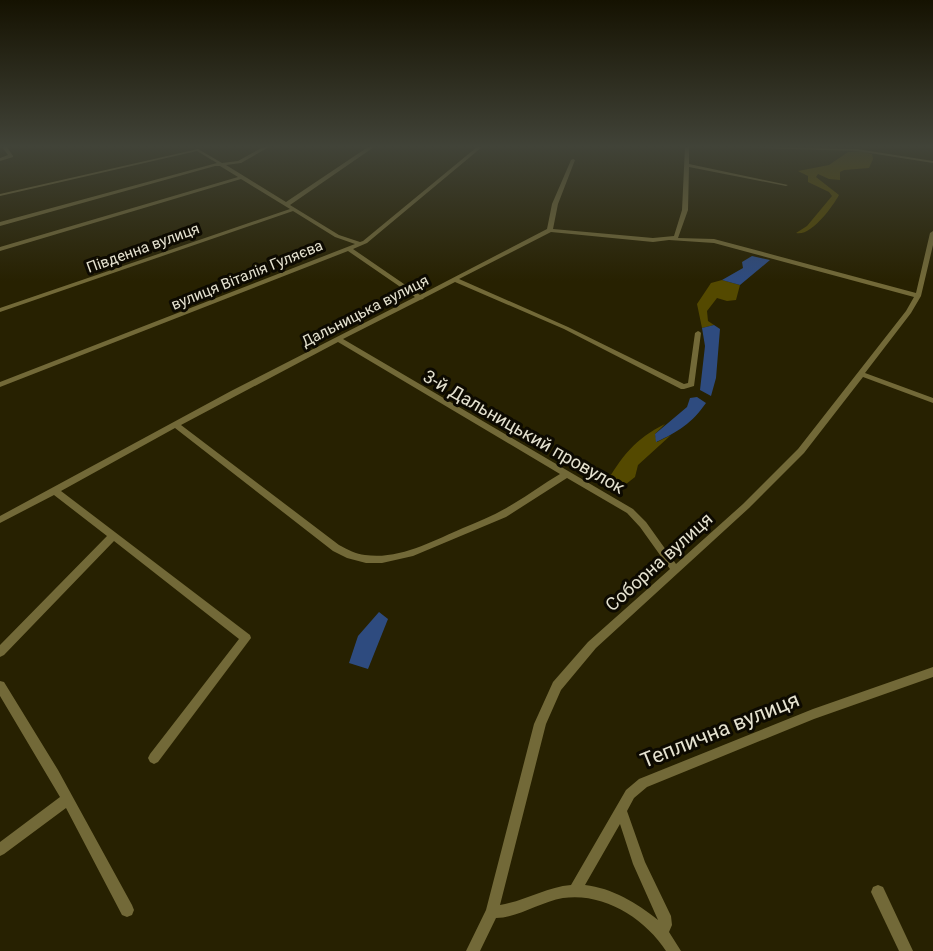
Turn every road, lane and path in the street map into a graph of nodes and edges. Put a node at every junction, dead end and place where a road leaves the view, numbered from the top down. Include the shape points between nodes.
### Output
1 (16, 191) edge
2 (121, 191) edge
3 (194, 191) edge
4 (266, 191) edge
5 (306, 191) edge
6 (427, 191) edge
7 (560, 191) edge
8 (686, 191) edge
9 (0, 195) edge
10 (287, 204) junction
11 (294, 209) junction
12 (0, 224) edge
13 (550, 230) junction
14 (679, 231) junction
15 (933, 233) edge
16 (670, 239) junction
17 (696, 240) junction
18 (360, 244) junction
19 (0, 249) edge
20 (349, 249) junction
21 (456, 280) junction
22 (918, 296) junction
23 (421, 298) junction
24 (0, 310) edge
25 (698, 333) dead end
26 (339, 340) junction
27 (862, 374) junction
28 (0, 385) edge
29 (933, 401) edge
30 (176, 425) junction
31 (567, 474) junction
32 (54, 490) junction
33 (0, 520) edge
34 (114, 536) junction
35 (676, 570) junction
36 (0, 652) edge
37 (933, 672) edge
38 (0, 686) edge
39 (154, 758) dead end
40 (66, 800) junction
41 (621, 810) junction
42 (0, 850) edge
43 (575, 890) junction
44 (878, 892) dead end
45 (127, 910) dead end
46 (492, 912) junction
47 (662, 933) junction
48 (473, 951) edge
49 (674, 951) edge
50 (906, 951) edge

1 - 9 street
2 - 12 street
3 - 19 street
4 - 10 street
5 - 10 street
6 - 18 street, вулиця Віталія Гуляєва
7 - 13 street
8 - 14 street
10 - 11 street
11 - 18 street via 337,236
11 - 24 street, Південна вулиця
13 - 16 street
13 - 21 street, Дальницька вулиця
14 - 16 street
14 - 17 street
15 - 22 street, Соборна вулиця
16 - 17 street
17 - 22 street via 714,241
18 - 20 street, вулиця Віталія Гуляєва
20 - 23 street
20 - 28 street, вулиця Віталія Гуляєва
21 - 23 street, Дальницька вулиця
21 - 25 street via 566,328 684,387 691,384
22 - 27 street, Соборна вулиця
23 - 26 street, Дальницька вулиця
26 - 30 street, Дальницька вулиця
26 - 31 street, 3-й Дальницький провулок
27 - 29 street
27 - 35 street, Соборна вулиця via 801,451
30 - 31 street via 352,558 386,559 423,549 507,512
30 - 32 street, Дальницька вулиця
31 - 35 street, 3-й Дальницький провулок via 636,516
32 - 33 street, Дальницька вулиця
32 - 34 street
34 - 36 street
34 - 39 street via 246,638
35 - 46 street, Соборна вулиця via 581,656 551,697 540,724
37 - 41 street, Теплична вулиця via 654,777 636,787
38 - 40 street
40 - 42 street
40 - 45 street
41 - 43 street, Теплична вулиця
41 - 47 street via 639,864 664,916
43 - 46 street via 514,910
43 - 47 street via 614,901
44 - 50 street
46 - 48 street, Соборна вулиця
47 - 49 street

